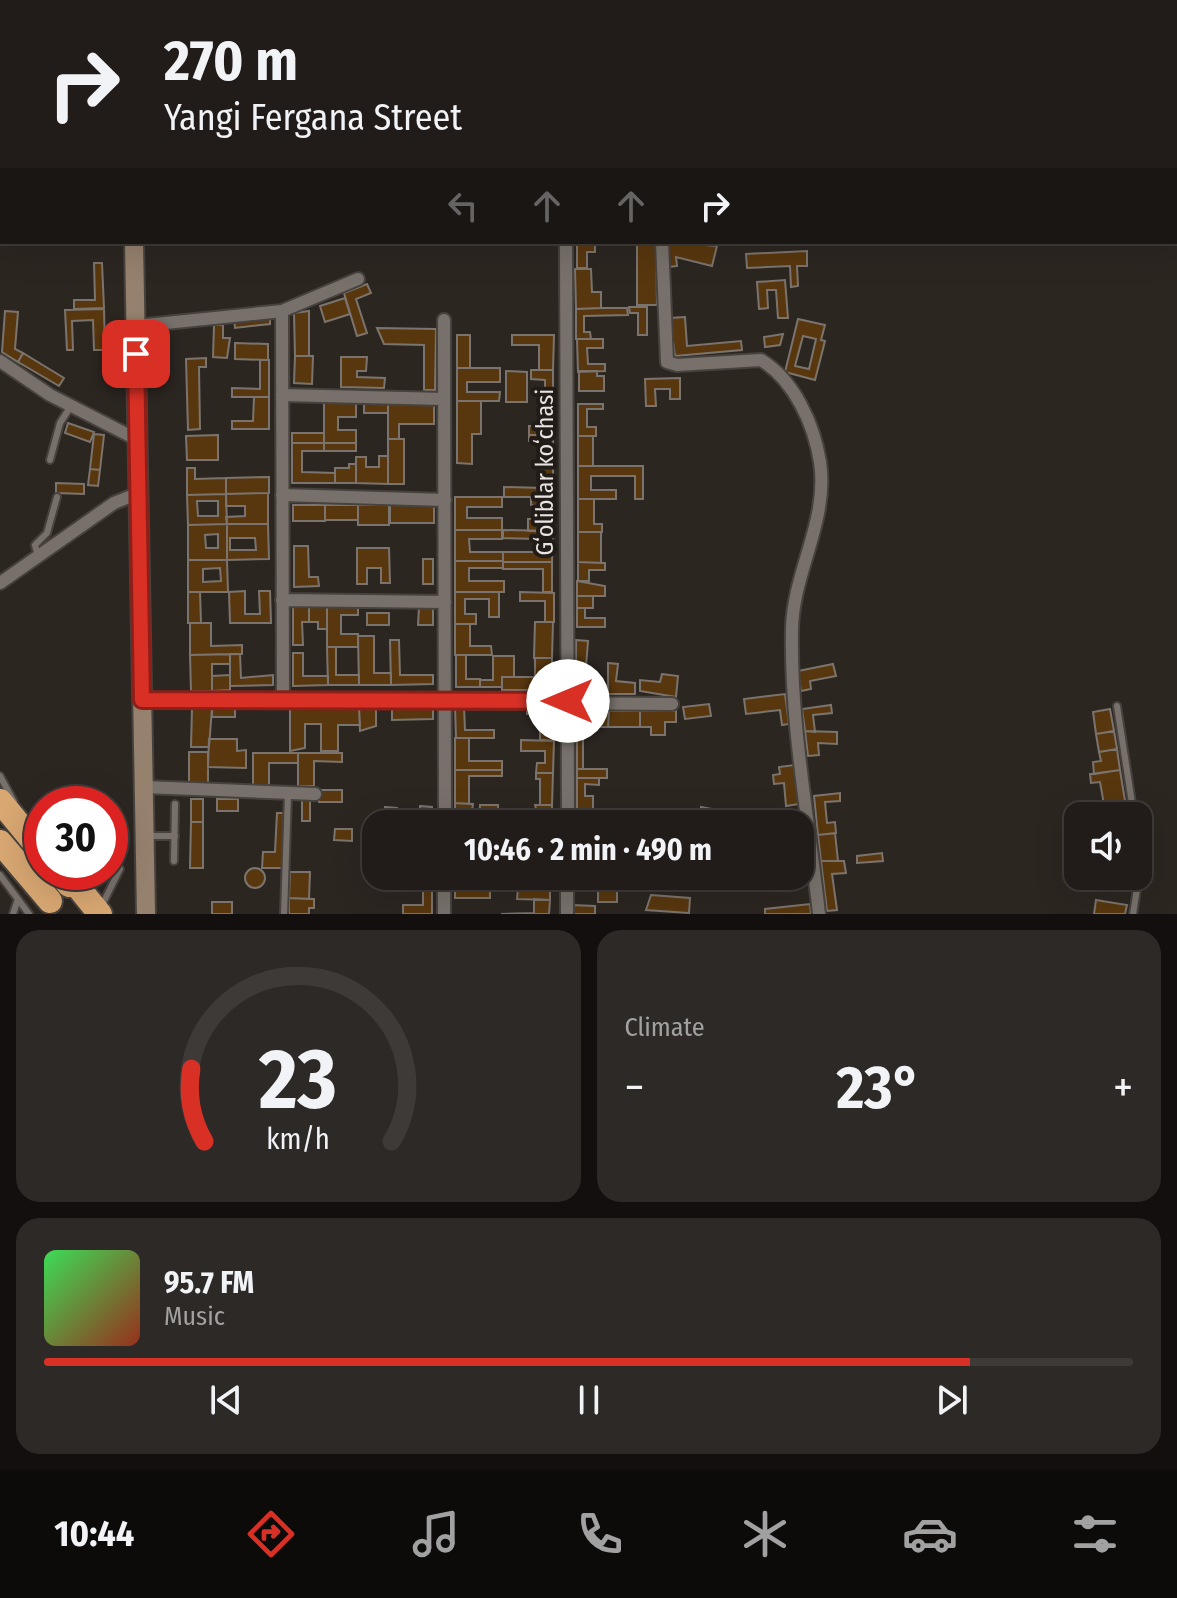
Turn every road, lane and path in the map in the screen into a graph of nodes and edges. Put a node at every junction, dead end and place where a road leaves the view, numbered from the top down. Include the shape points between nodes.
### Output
1 (134, 244) edge
2 (566, 244) edge
3 (662, 244) edge
4 (358, 279) dead end
5 (282, 311) junction
6 (444, 320) dead end
7 (136, 326) junction
8 (0, 361) edge
9 (282, 395) junction
10 (444, 399) junction
11 (71, 406) junction
12 (138, 440) junction
13 (50, 460) dead end
14 (139, 493) junction
15 (282, 495) junction
16 (57, 497) dead end
17 (445, 500) junction
18 (38, 556) junction
19 (0, 583) edge
20 (282, 600) junction
21 (445, 602) junction
22 (142, 700) junction
23 (283, 700) junction
24 (446, 700) junction
25 (568, 701) junction
26 (672, 704) dead end
27 (1117, 706) dead end
28 (0, 776) edge
29 (144, 787) junction
30 (288, 793) junction
31 (315, 794) dead end
32 (0, 801) edge
33 (1132, 802) edge
34 (175, 804) dead end
35 (445, 810) edge
36 (568, 810) edge
37 (803, 810) edge
38 (17, 821) junction
39 (24, 830) edge
40 (144, 836) junction
41 (175, 836) junction
42 (0, 842) edge
43 (174, 861) dead end
44 (0, 875) edge
45 (814, 887) edge
46 (110, 890) edge
47 (444, 890) edge
48 (567, 890) edge
49 (1137, 890) edge
50 (63, 894) edge
51 (18, 899) junction
52 (99, 913) edge
53 (13, 914) edge
54 (29, 914) edge
55 (146, 914) edge
56 (284, 914) edge
57 (444, 914) edge
58 (567, 914) edge
59 (819, 914) edge
60 (1133, 914) edge

1 - 7 main road
2 - 25 street, Gʻoliblar koʻchasi
3 - 37 street via 667,362 761,360 793,388 819,458 823,492 792,624
4 - 5 street
5 - 7 street
5 - 9 street
6 - 10 street
7 - 12 main road
8 - 11 street
9 - 10 street
9 - 15 street
10 - 17 street
11 - 12 street
11 - 13 lane via 60,423
12 - 14 main road
14 - 18 street via 114,503
14 - 22 main road
15 - 17 street
15 - 20 street
16 - 18 lane via 47,533 35,545
17 - 21 street
18 - 19 street
20 - 21 street
20 - 23 street
21 - 24 street
22 - 23 street
22 - 29 main road
23 - 24 street
24 - 25 street
24 - 35 street
25 - 26 street
25 - 36 street, Gʻoliblar koʻchasi
27 - 33 lane
28 - 38 lane via 14,801
29 - 30 street
29 - 40 main road
30 - 31 street
30 - 56 lane
32 - 38 highway
34 - 41 lane
38 - 39 highway
40 - 41 lane
40 - 55 main road
41 - 43 lane
42 - 50 highway
44 - 51 lane
45 - 59 street
46 - 52 lane
47 - 57 street
48 - 58 street
49 - 60 lane
50 - 52 highway
51 - 53 lane
51 - 54 lane

